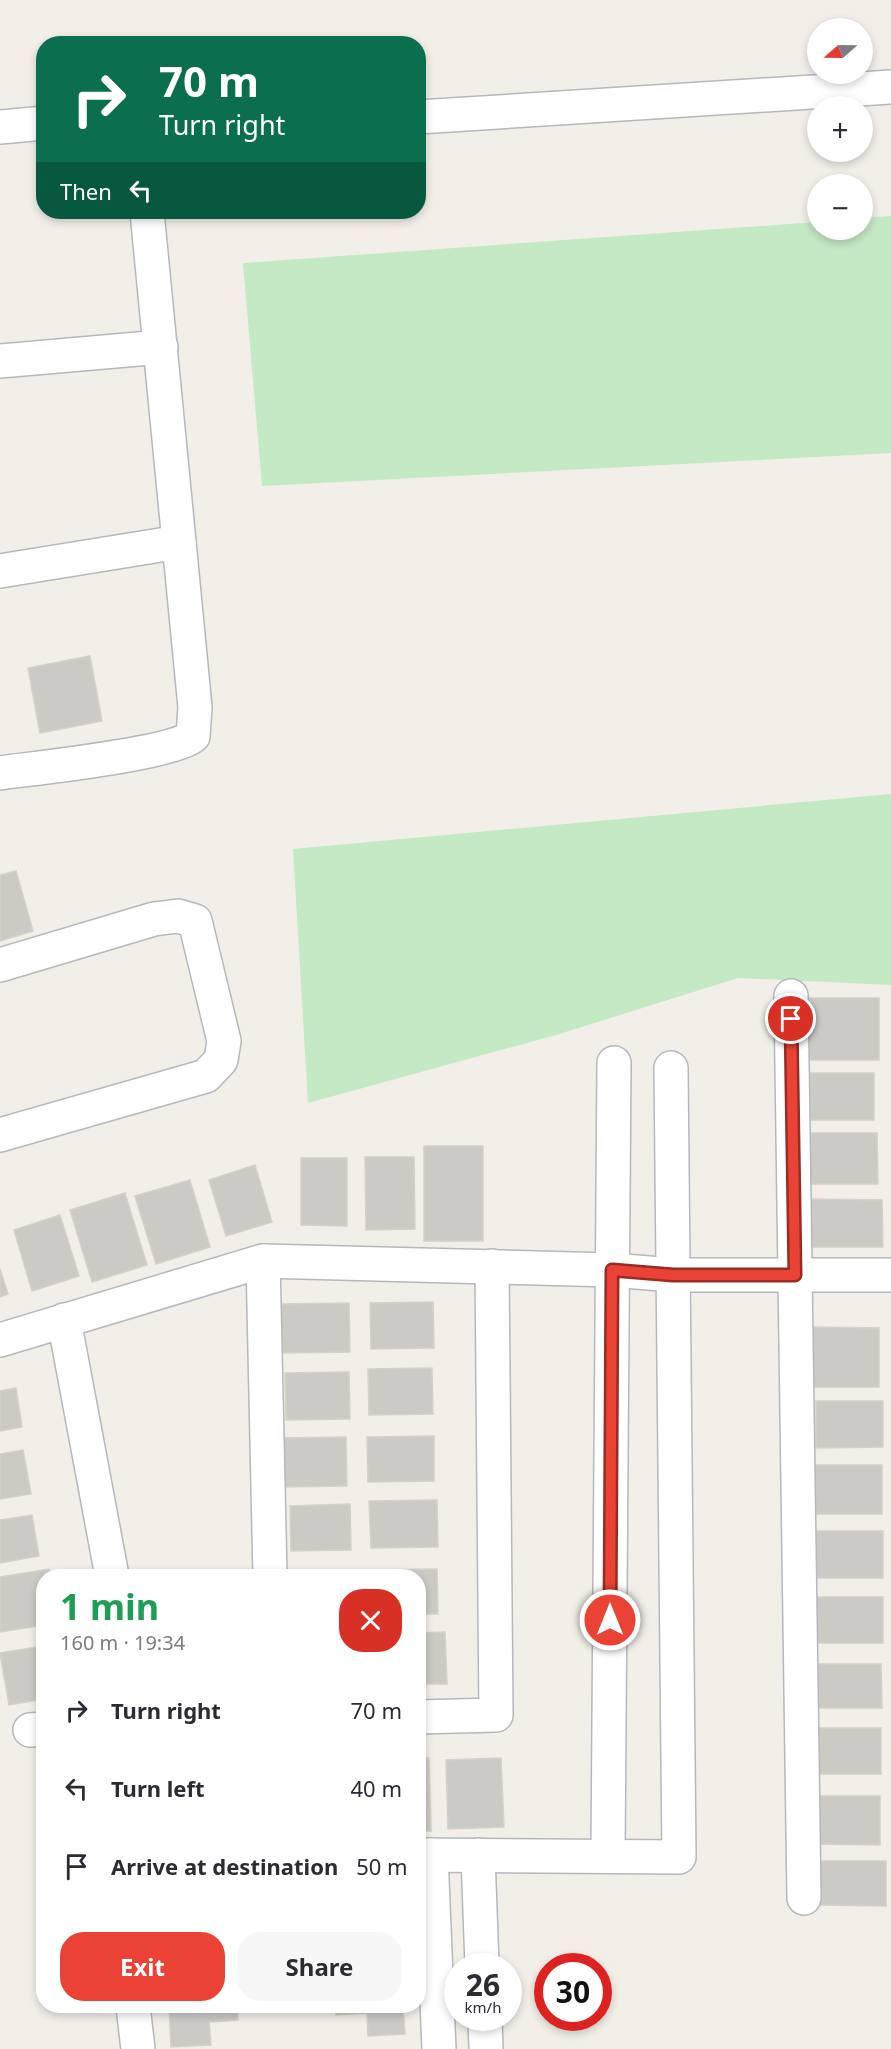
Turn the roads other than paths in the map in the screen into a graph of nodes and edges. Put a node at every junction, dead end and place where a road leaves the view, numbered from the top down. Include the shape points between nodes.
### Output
1 (891, 87) edge
2 (426, 116) edge
3 (36, 124) edge
4 (0, 127) edge
5 (148, 219) edge
6 (161, 346) junction
7 (0, 361) edge
8 (179, 542) junction
9 (0, 572) edge
10 (0, 773) edge
11 (0, 965) edge
12 (791, 996) dead end
13 (614, 1063) dead end
14 (671, 1068) dead end
15 (0, 1135) edge
16 (263, 1261) junction
17 (492, 1266) junction
18 (612, 1270) junction
19 (673, 1275) junction
20 (795, 1275) junction
21 (891, 1275) edge
22 (64, 1320) junction
23 (0, 1340) edge
24 (111, 1569) edge
25 (270, 1569) edge
26 (426, 1717) edge
27 (608, 1854) junction
28 (426, 1855) edge
29 (478, 1855) junction
30 (426, 1869) edge
31 (804, 1898) dead end
32 (482, 1953) edge
33 (135, 2013) edge
34 (485, 2031) edge
35 (138, 2049) edge
36 (439, 2049) edge
37 (486, 2049) edge

1 - 2 street
3 - 4 street
5 - 6 street
6 - 7 street
6 - 8 street
8 - 9 street
8 - 10 street via 195,706 194,736 187,742 143,752
11 - 15 street via 154,919 178,916 195,921 224,1041 221,1060 206,1076
12 - 20 street
13 - 18 street
14 - 19 street
16 - 17 street
16 - 22 street
16 - 25 street
17 - 18 street
17 - 26 street via 496,1715
18 - 19 street
18 - 27 street
19 - 20 street
19 - 27 street via 679,1857
20 - 21 street
20 - 31 street
22 - 23 street
22 - 24 street
27 - 29 street
28 - 29 street
29 - 32 street
30 - 36 street
33 - 35 street
34 - 37 street

